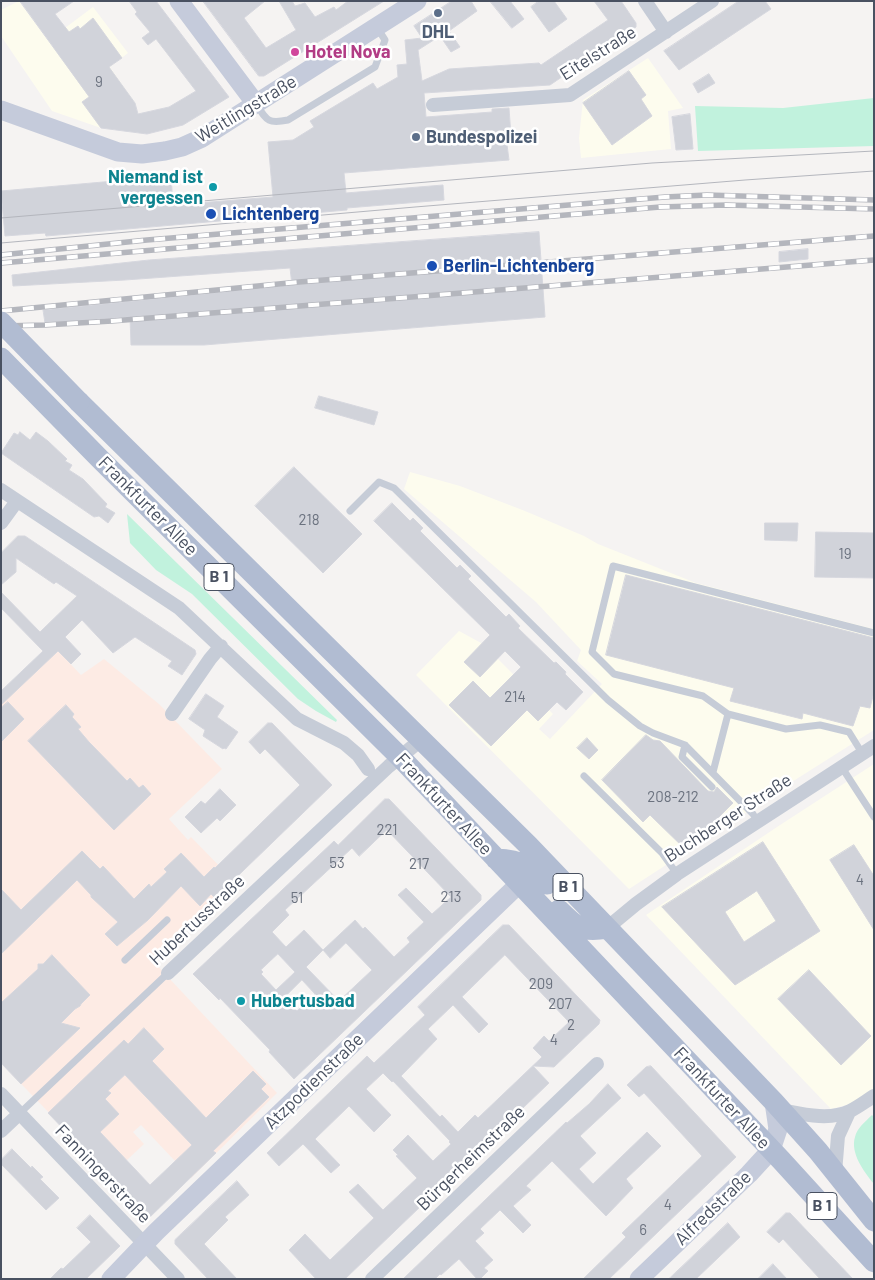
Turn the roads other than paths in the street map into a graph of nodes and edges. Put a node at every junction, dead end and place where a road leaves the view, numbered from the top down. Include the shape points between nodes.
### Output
1 (179, 1) edge
2 (417, 1) edge
3 (645, 1) edge
4 (712, 1) edge
5 (377, 28) junction
6 (666, 32) junction
7 (256, 104) junction
8 (433, 105) dead end
9 (1, 110) edge
10 (1, 322) edge
11 (1, 358) edge
12 (1, 490) edge
13 (17, 501) junction
14 (350, 511) dead end
15 (1, 523) edge
16 (874, 634) edge
17 (221, 646) junction
18 (172, 714) dead end
19 (728, 714) junction
20 (422, 739) junction
21 (684, 745) junction
22 (868, 749) edge
23 (400, 757) junction
24 (841, 766) junction
25 (368, 769) dead end
26 (713, 772) junction
27 (584, 776) dead end
28 (712, 787) dead end
29 (874, 817) edge
30 (758, 822) junction
31 (496, 859) junction
32 (677, 874) junction
33 (519, 884) junction
34 (167, 920) dead end
35 (607, 928) junction
36 (125, 960) dead end
37 (596, 965) junction
38 (168, 973) joint
39 (597, 1064) dead end
40 (1, 1094) edge
41 (874, 1096) edge
42 (777, 1106) junction
43 (849, 1112) junction
44 (20, 1113) junction
45 (1, 1131) edge
46 (771, 1150) junction
47 (836, 1173) junction
48 (874, 1221) edge
49 (145, 1244) junction
50 (874, 1262) edge
51 (111, 1279) edge
52 (178, 1279) edge
53 (372, 1279) edge
54 (639, 1279) edge

1 - 7 street
2 - 5 street, Weitlingstraße
3 - 6 street
4 - 6 street, Eitelstraße
5 - 7 street, Weitlingstraße
5 - 7 lane via 385,40 375,67 288,120 275,123 269,120
6 - 8 street, Eitelstraße via 565,97
7 - 9 street, Weitlingstraße via 182,147 142,154 118,152
10 - 20 main road, Frankfurter Allee / B 1, bridge via 187,510
11 - 23 main road, Frankfurter Allee / B 1
12 - 13 street, Frankfurter Allee
13 - 15 street
13 - 17 street, Frankfurter Allee via 180,608
14 - 21 lane via 379,482 394,488 608,700 640,726
16 - 19 lane via 612,566 592,652 614,674 703,696
17 - 18 street
17 - 25 street, Frankfurter Allee via 297,719 344,743
19 - 22 lane via 786,729 820,725 849,732
19 - 26 lane
20 - 23 street, Hubertusstraße
20 - 35 main road, Frankfurter Allee / B 1
21 - 26 lane
21 - 28 lane via 682,757
22 - 24 street, Buchberger Straße
23 - 31 main road, Frankfurter Allee / B 1
23 - 38 street, Hubertusstraße
24 - 29 lane
24 - 30 street, Buchberger Straße
26 - 30 lane
27 - 32 lane via 662,853
30 - 32 street, Buchberger Straße
31 - 33 main road, Frankfurter Allee / B 1
31 - 35 main road via 525,864 571,909
32 - 35 street, Buchberger Straße
33 - 35 main road via 536,886 576,926 592,931
33 - 37 main road, Frankfurter Allee / B 1
33 - 49 street, Atzpodienstraße
34 - 36 lane
35 - 37 main road
35 - 42 main road, Frankfurter Allee / B 1
37 - 46 main road, Frankfurter Allee / B 1
38 - 44 lane, Hubertusstraße
39 - 53 street, Bürgerheimstraße
40 - 44 street, Fanningerstraße
41 - 43 street, Frankfurter Allee
42 - 43 street, Frankfurter Allee via 814,1116
42 - 46 street, Alfredstraße via 778,1129
42 - 47 main road, Frankfurter Allee / B 1
43 - 47 street via 838,1136
44 - 45 street, Hubertusstraße
44 - 49 street, Fanningerstraße
46 - 50 main road, Frankfurter Allee / B 1
46 - 54 street, Alfredstraße
47 - 48 main road, Frankfurter Allee / B 1
49 - 51 street, Atzpodienstraße
49 - 52 street, Fanningerstraße

